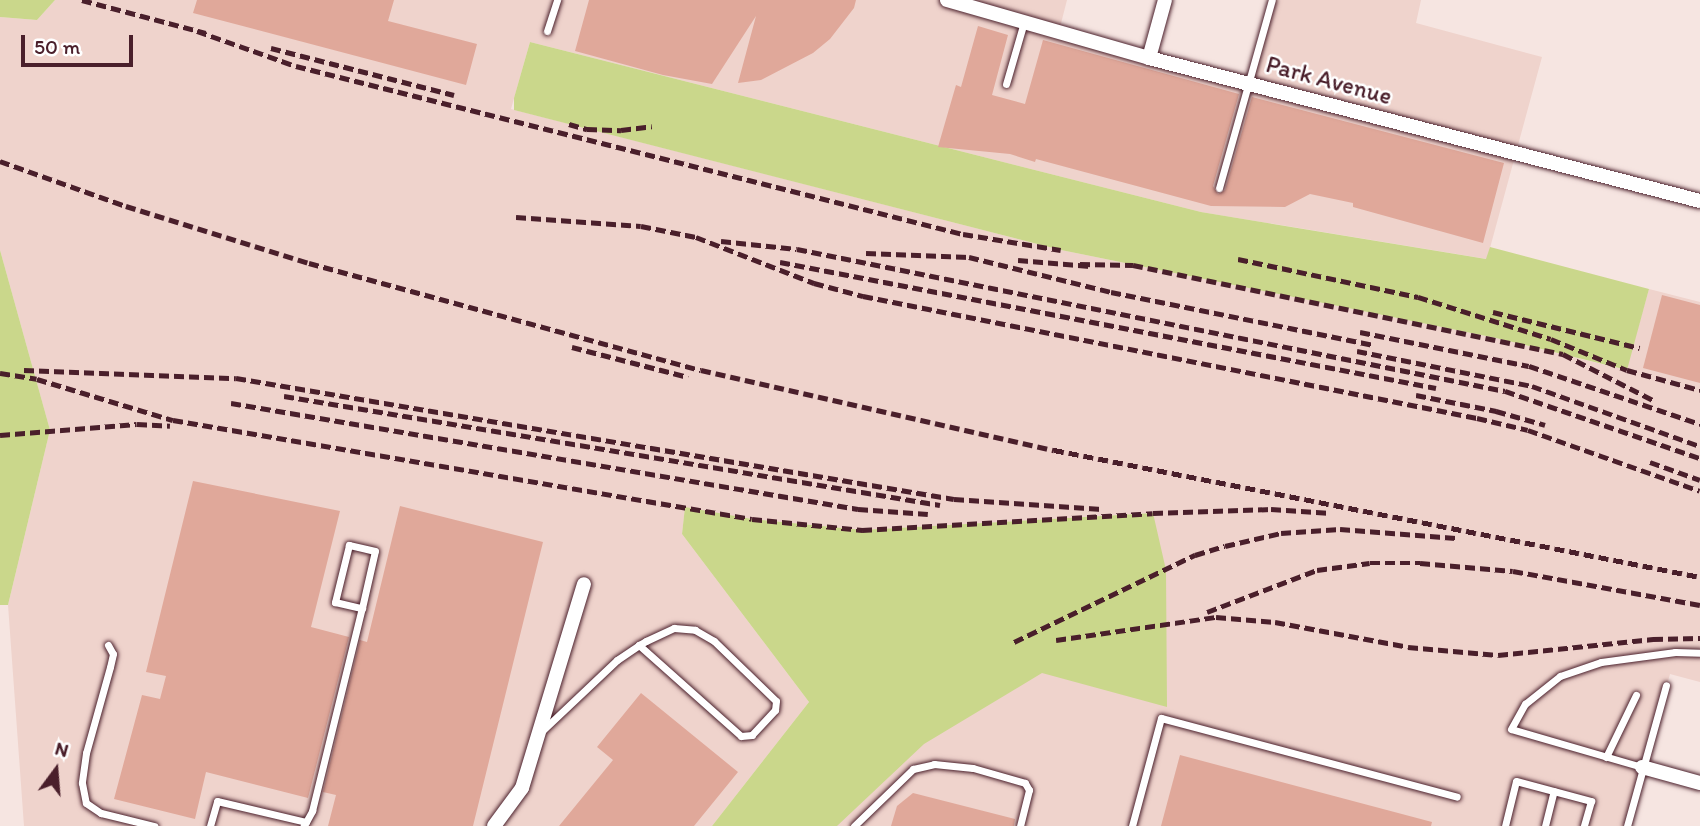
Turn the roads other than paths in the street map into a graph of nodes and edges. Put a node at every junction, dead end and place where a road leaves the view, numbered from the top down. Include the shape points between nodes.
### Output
1 (557, 0) edge
2 (947, 0) edge
3 (1165, 0) edge
4 (1272, 0) edge
5 (1024, 22) junction
6 (547, 31) dead end
7 (1149, 58) junction
8 (1250, 82) junction
9 (1006, 84) dead end
10 (1219, 188) dead end
11 (1700, 201) edge
12 (584, 584) dead end
13 (362, 608) junction
14 (108, 645) dead end
15 (639, 645) junction
16 (1700, 653) edge
17 (1666, 685) dead end
18 (1636, 695) dead end
19 (538, 735) junction
20 (1606, 757) junction
21 (1642, 767) junction
22 (1700, 783) edge
23 (1554, 791) junction
24 (1457, 797) dead end
25 (305, 824) edge
26 (154, 826) edge
27 (210, 826) edge
28 (494, 826) edge
29 (854, 826) edge
30 (1020, 826) edge
31 (1132, 826) edge
32 (1505, 826) edge
33 (1545, 826) edge
34 (1584, 826) edge
35 (1627, 826) edge

1 - 6 lane
2 - 5 street, Park Avenue
3 - 7 street
4 - 8 lane
5 - 7 street, Park Avenue
5 - 9 lane
7 - 8 street, Park Avenue
8 - 10 lane
8 - 11 street, Park Avenue
12 - 19 street
13 - 13 lane via 375,551 349,545 335,601
13 - 25 lane
14 - 26 lane via 113,654 86,753 82,783 86,803 101,813
15 - 15 lane via 674,628 695,630 714,641 776,701 775,710 752,735 741,736
15 - 19 lane
16 - 20 lane via 1601,662 1560,676 1525,704 1512,723 1511,729
17 - 21 lane
18 - 20 lane
19 - 28 street via 522,788
20 - 21 lane
21 - 22 street
21 - 35 lane
23 - 32 lane via 1517,781
23 - 33 lane
23 - 34 lane via 1591,801
24 - 31 lane via 1161,718
25 - 27 lane via 217,801
29 - 30 lane via 913,769 933,764 973,768 1025,783 1029,790

